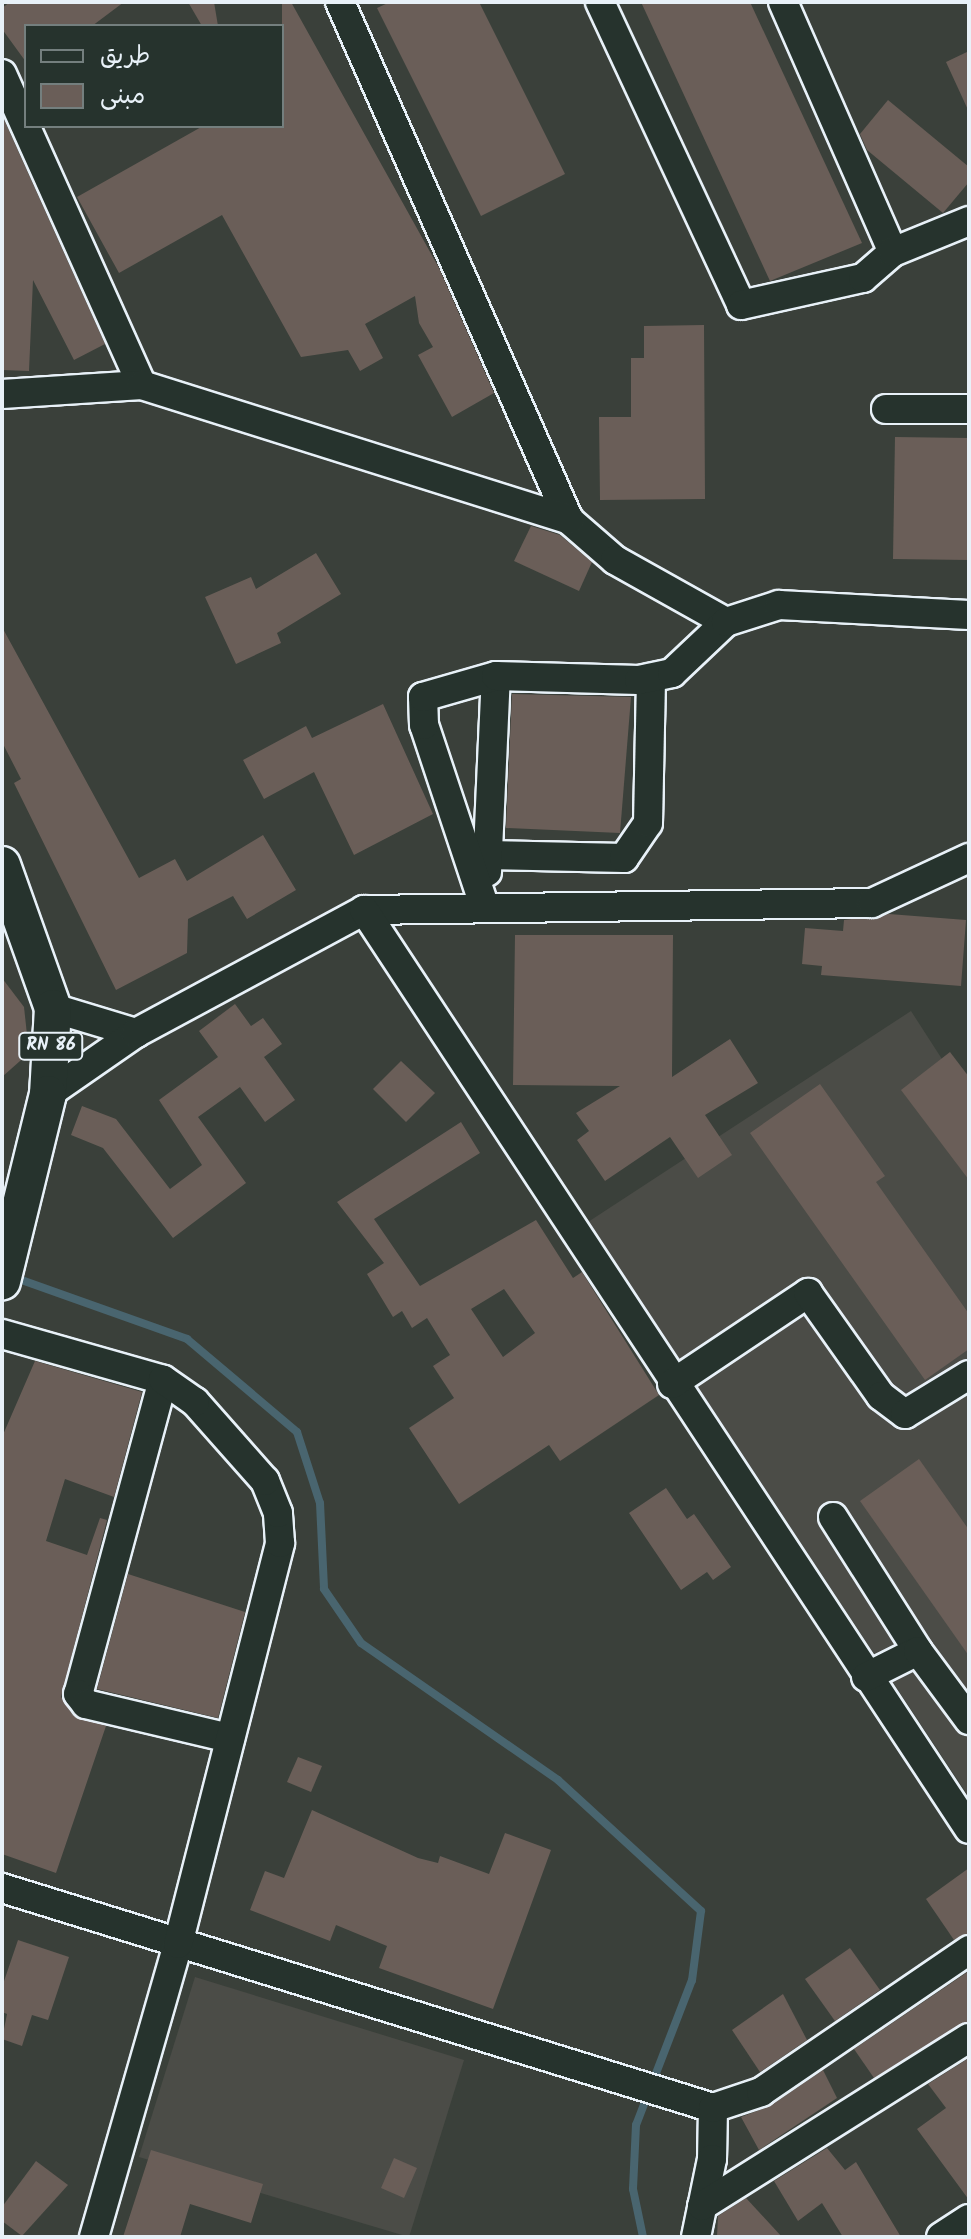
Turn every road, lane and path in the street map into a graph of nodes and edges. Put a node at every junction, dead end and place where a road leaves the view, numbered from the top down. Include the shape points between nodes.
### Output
1 (340, 2) edge
2 (600, 2) edge
3 (783, 2) edge
4 (2, 74) edge
5 (24, 123) edge
6 (26, 128) edge
7 (969, 221) edge
8 (893, 252) junction
9 (142, 385) junction
10 (2, 394) edge
11 (886, 409) dead end
12 (969, 409) edge
13 (569, 520) junction
14 (969, 615) edge
15 (726, 622) junction
16 (496, 676) junction
17 (651, 678) junction
18 (488, 855) junction
19 (969, 858) edge
20 (2, 865) edge
21 (485, 908) junction
22 (364, 910) junction
23 (53, 1008) junction
24 (136, 1033) junction
25 (48, 1094) junction
26 (2, 1281) edge
27 (2, 1334) edge
28 (969, 1375) edge
29 (163, 1380) junction
30 (672, 1384) junction
31 (833, 1517) dead end
32 (918, 1651) junction
33 (866, 1677) junction
34 (969, 1720) edge
35 (230, 1738) junction
36 (969, 1829) edge
37 (2, 1888) edge
38 (178, 1944) junction
39 (969, 1950) edge
40 (969, 2038) edge
41 (713, 2108) junction
42 (702, 2206) junction
43 (969, 2219) edge
44 (94, 2237) edge
45 (696, 2237) edge
46 (941, 2237) edge

1 - 13 street
2 - 8 street via 741,305 863,278
3 - 8 street
4 - 5 street
6 - 9 street
7 - 8 street
9 - 10 street
9 - 13 street
11 - 12 street
13 - 15 street via 615,560
14 - 15 street via 779,605
15 - 17 street via 672,673
16 - 17 street
16 - 18 street
16 - 21 street via 423,697 424,725
17 - 18 street via 648,823 624,858
18 - 21 street
19 - 21 street via 872,903
20 - 23 main road, RN 86
21 - 22 street
22 - 24 street
22 - 30 street
23 - 24 street
23 - 25 main road, RN 86
24 - 25 street
25 - 26 main road, RN 86
27 - 29 street
28 - 30 street via 905,1414 881,1396 808,1293
29 - 35 street via 195,1402 265,1481 278,1513 273,1583
29 - 35 street via 78,1694 86,1704
30 - 33 street
31 - 32 street
32 - 33 street
32 - 34 street
33 - 36 street
35 - 38 street
37 - 38 street
38 - 41 street via 673,2091
38 - 44 street
39 - 41 street via 761,2092
40 - 42 street
41 - 42 street
42 - 45 street
43 - 46 street

